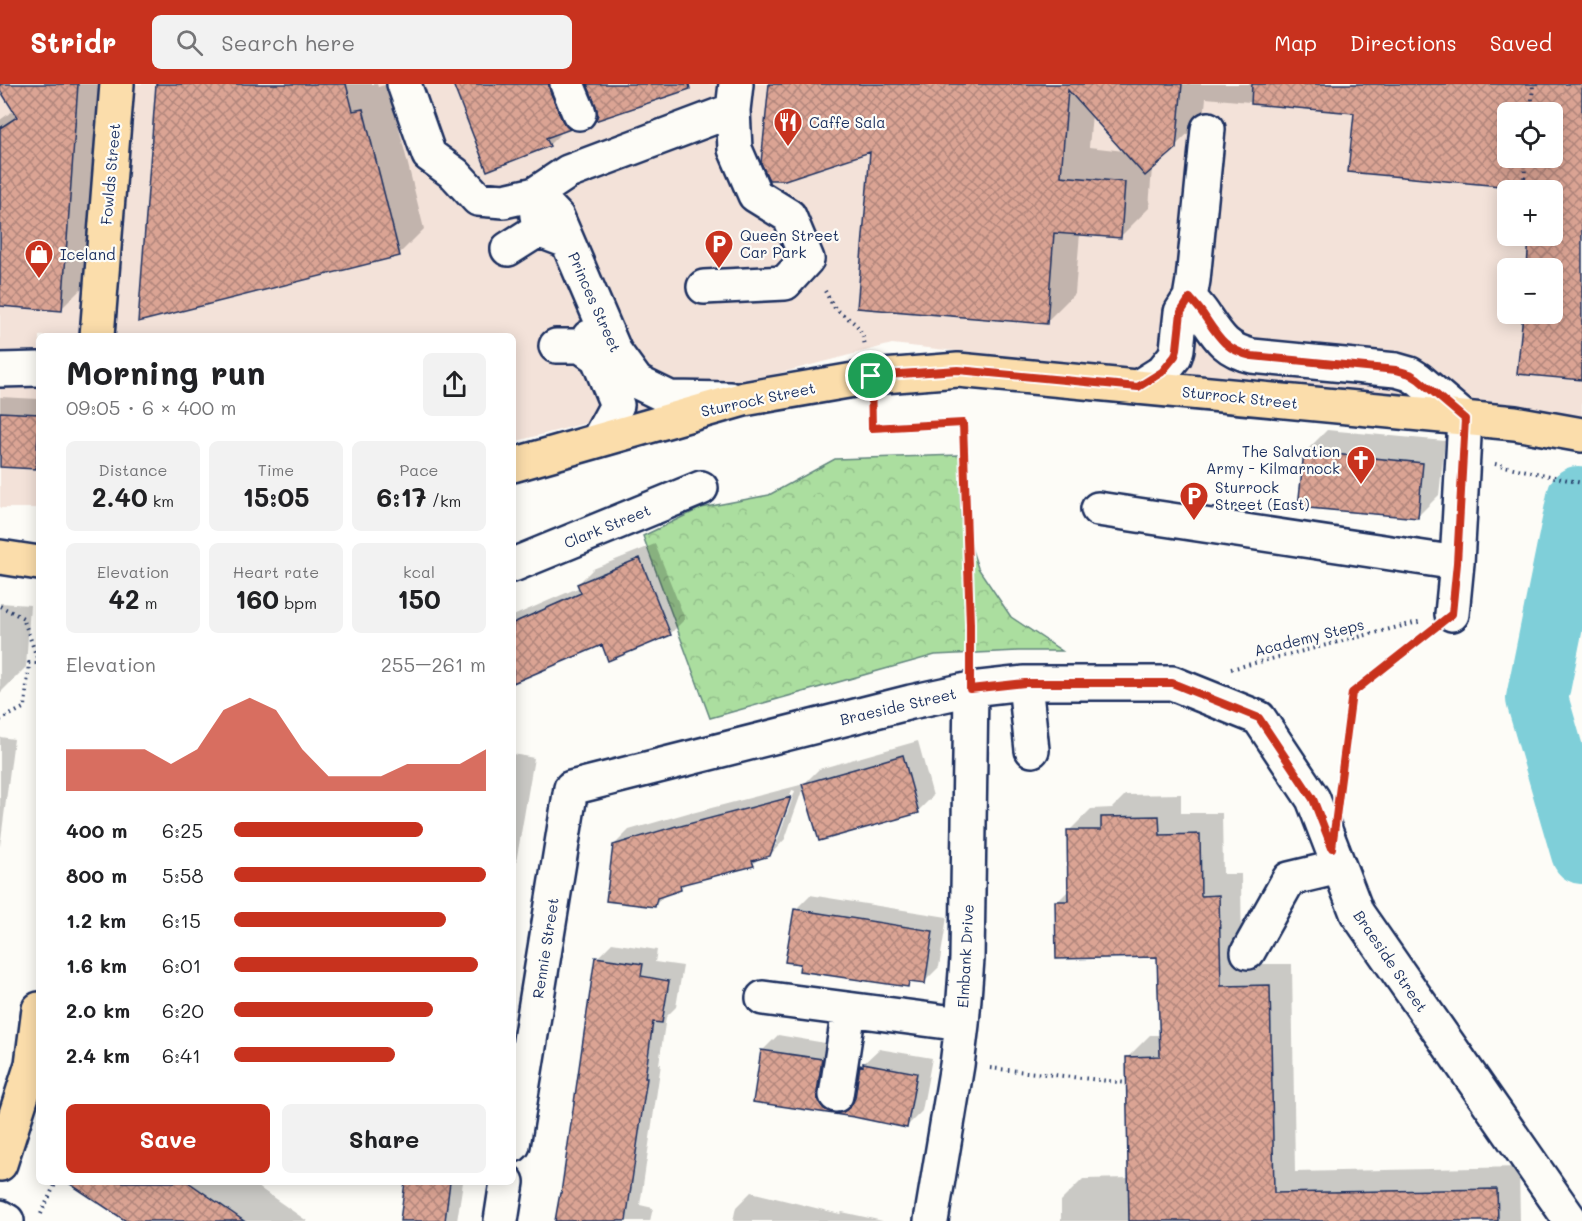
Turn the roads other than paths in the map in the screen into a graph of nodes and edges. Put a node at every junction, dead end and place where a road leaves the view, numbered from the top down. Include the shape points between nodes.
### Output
1 (117, 84) edge
2 (404, 84) edge
3 (735, 97) edge
4 (1208, 129) dead end
5 (540, 217) junction
6 (507, 249) dead end
7 (704, 287) dead end
8 (1190, 298) junction
9 (97, 333) edge
10 (556, 346) dead end
11 (598, 358) junction
12 (36, 369) edge
13 (0, 370) edge
14 (1138, 387) junction
15 (744, 399) junction
16 (1465, 419) junction
17 (1582, 435) edge
18 (598, 440) junction
19 (516, 464) edge
20 (701, 488) dead end
21 (1098, 509) dead end
22 (0, 557) edge
23 (36, 563) edge
24 (1457, 563) junction
25 (516, 564) edge
26 (1452, 614) road end
27 (1025, 683) junction
28 (970, 689) junction
29 (1032, 750) dead end
30 (571, 788) joint
31 (1339, 867) junction
32 (1248, 952) dead end
33 (762, 998) dead end
34 (849, 1010) junction
35 (962, 1024) junction
36 (36, 1033) edge
37 (836, 1095) dead end
38 (516, 1127) edge
39 (0, 1164) edge
40 (507, 1185) edge
41 (0, 1217) edge
42 (1562, 1217) edge
43 (7, 1221) edge
44 (501, 1221) edge
45 (931, 1221) edge

1 - 9 main road, Fowlds Street
2 - 5 street via 429,155 455,174 478,199
3 - 5 street via 568,172
3 - 7 street via 735,149 755,195 789,216 807,259 785,283
4 - 8 street
5 - 6 street
5 - 11 street, Princes Street
5 - 15 street, Princes Street via 615,352 637,382 670,398
8 - 14 street via 1181,312 1175,356 1162,372
8 - 16 street via 1220,339 1239,353 1410,374
10 - 11 street via 580,346
11 - 18 street, Princes Street via 617,405
12 - 13 street
14 - 15 main road, Sturrock Street via 958,370 871,376
14 - 16 main road, Sturrock Street
15 - 18 main road, Sturrock Street
16 - 17 main road, Sturrock Street
16 - 24 street
18 - 19 main road, Sturrock Street
20 - 25 street, Clark Street
21 - 24 street
22 - 23 main road
24 - 26 street
27 - 28 street, Braeside Street
27 - 29 street
27 - 31 street, Braeside Street via 1172,683 1259,718 1313,799
28 - 30 street, Braeside Street
28 - 35 street, Elmbank Drive via 967,959
30 - 38 street, Rennie Street
31 - 32 street via 1289,879
31 - 42 street, Braeside Street via 1357,913
33 - 34 street
34 - 35 street
34 - 37 street
35 - 45 street, Elmbank Drive
36 - 39 main road via 32,1064
40 - 44 street
41 - 43 street

